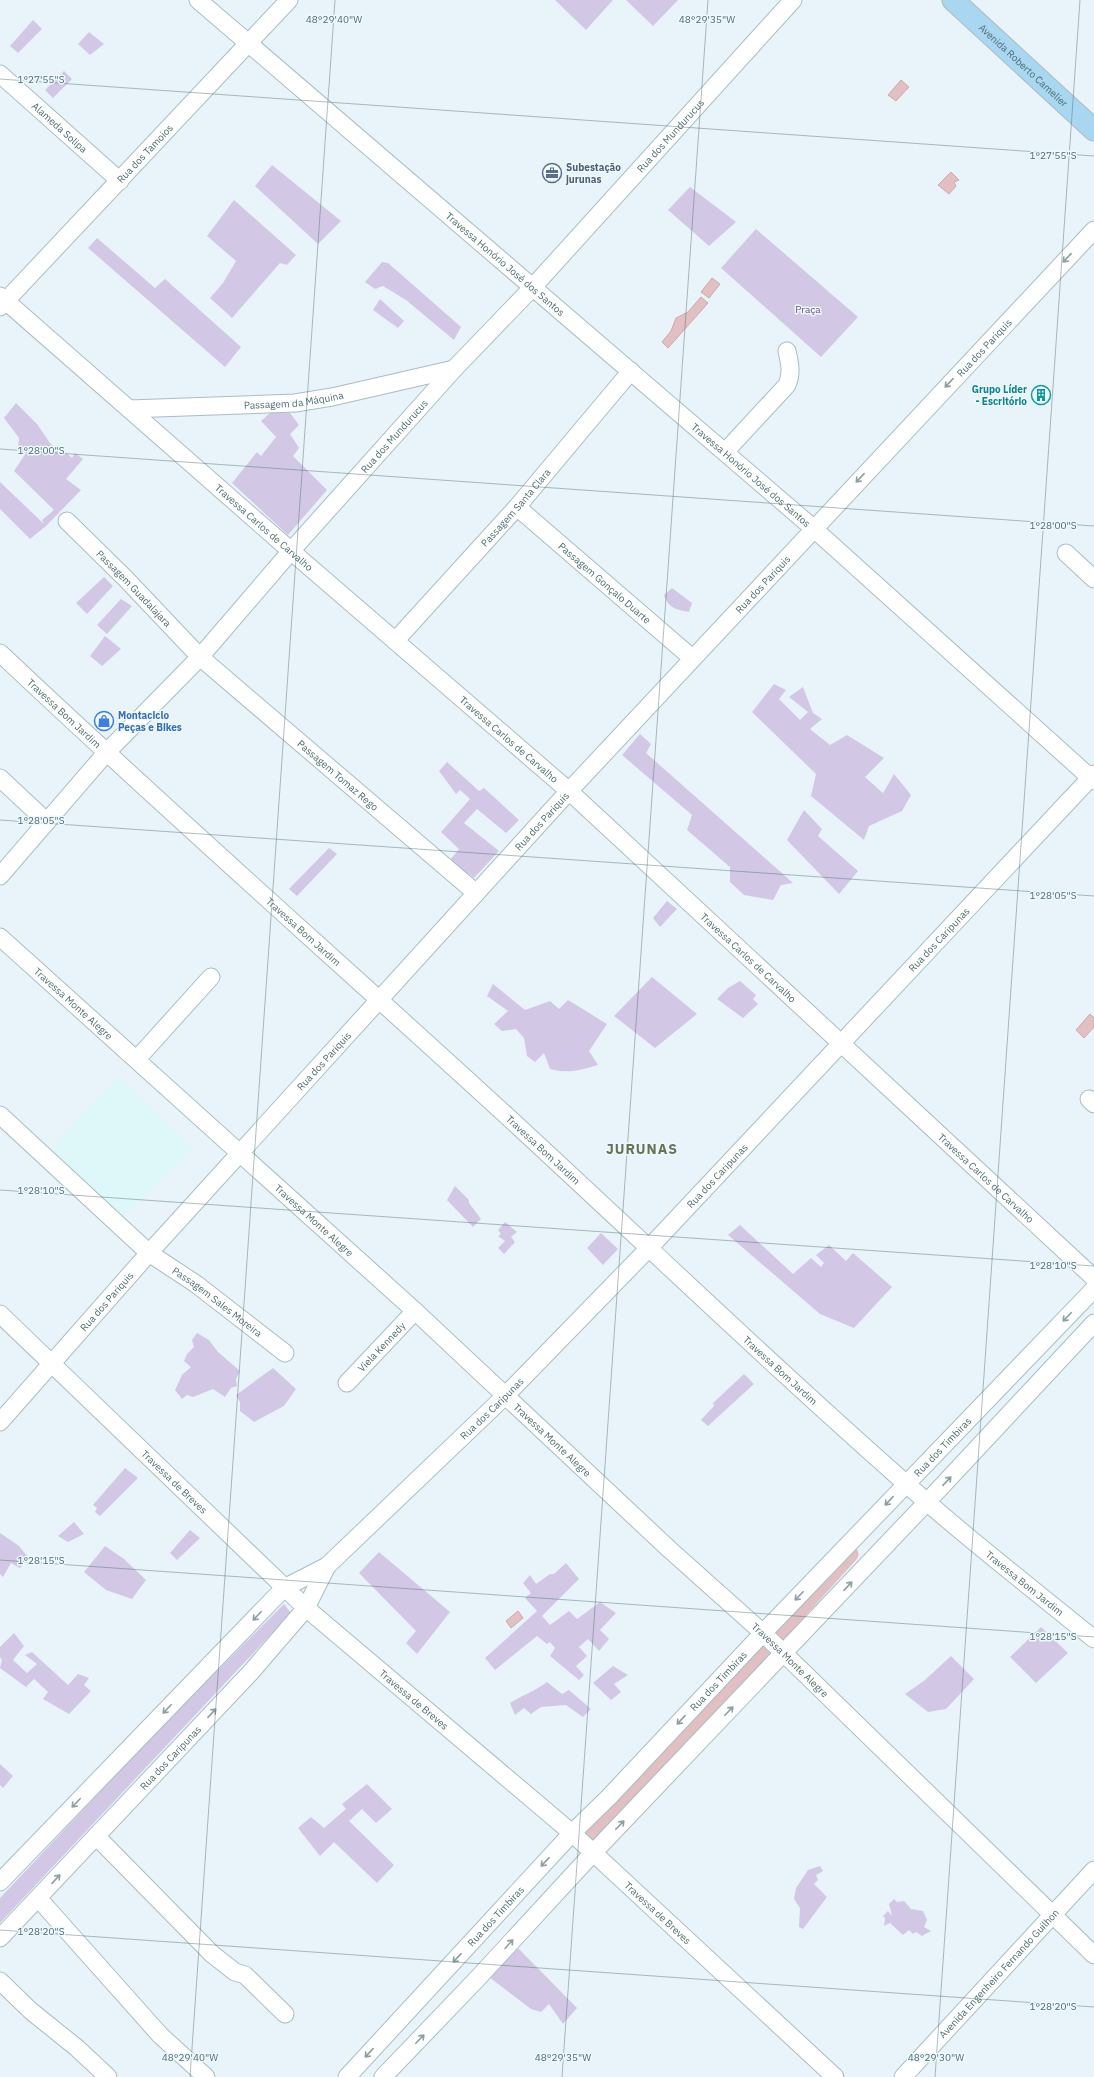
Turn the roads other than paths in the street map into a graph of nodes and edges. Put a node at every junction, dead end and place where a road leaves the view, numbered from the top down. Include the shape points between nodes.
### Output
1 (198, 0) edge
2 (289, 0) edge
3 (793, 0) edge
4 (954, 0) edge
5 (248, 43) junction
6 (0, 74) edge
7 (1094, 130) edge
8 (120, 181) junction
9 (1094, 230) edge
10 (532, 288) junction
11 (2, 301) edge
12 (787, 351) dead end
13 (454, 369) junction
14 (631, 371) junction
15 (129, 409) junction
16 (725, 452) junction
17 (517, 507) junction
18 (66, 521) dead end
19 (813, 528) junction
20 (291, 551) junction
21 (1066, 553) dead end
22 (1094, 579) edge
23 (395, 641) junction
24 (0, 652) edge
25 (200, 657) junction
26 (692, 658) junction
27 (106, 753) junction
28 (0, 778) edge
29 (1093, 778) edge
30 (569, 791) junction
31 (46, 822) junction
32 (0, 876) edge
33 (476, 893) junction
34 (0, 937) edge
35 (211, 978) dead end
36 (380, 1000) junction
37 (842, 1043) junction
38 (137, 1059) junction
39 (0, 1115) edge
40 (241, 1153) junction
41 (650, 1247) junction
42 (149, 1253) junction
43 (1094, 1278) edge
44 (1094, 1289) edge
45 (415, 1311) junction
46 (0, 1314) edge
47 (1094, 1323) edge
48 (285, 1353) dead end
49 (53, 1365) junction
50 (347, 1383) dead end
51 (505, 1396) junction
52 (0, 1422) edge
53 (906, 1483) junction
54 (924, 1499) junction
55 (327, 1566) junction
56 (284, 1588) junction
57 (306, 1608) junction
58 (763, 1633) junction
59 (1094, 1639) edge
60 (784, 1653) junction
61 (572, 1833) junction
62 (96, 1836) junction
63 (593, 1853) junction
64 (1094, 1870) edge
65 (0, 1882) edge
66 (38, 1898) junction
67 (1054, 1914) junction
68 (0, 1938) edge
69 (1094, 1955) edge
70 (0, 1981) edge
71 (285, 2014) dead end
72 (385, 2076) edge
73 (108, 2077) edge
74 (206, 2077) edge
75 (347, 2077) edge
76 (836, 2077) edge
77 (903, 2077) edge

1 - 5 street, Travessa Honório José dos Santos
2 - 5 street, Rua dos Tamoios
3 - 10 street, Rua dos Mundurucus
4 - 7 main road, Avenida Roberto Camelier
5 - 8 street, Rua dos Tamoios
5 - 10 street, Travessa Honório José dos Santos
6 - 8 street, Alameda Solipa
8 - 11 street, Rua dos Tamoios
9 -> 19 street, Rua dos Pariquis
10 - 13 street, Rua dos Mundurucus
10 - 14 street, Travessa Honório José dos Santos
11 - 15 street, Travessa Carlos de Carvalho
12 - 16 street via 790,377 787,385
13 - 15 street, Passagem da Máquina via 332,397 294,403
13 - 20 street, Rua dos Mundurucus
14 - 16 street, Travessa Honório José dos Santos
14 - 17 street, Passagem Santa Clara
15 - 20 street, Travessa Carlos de Carvalho
16 - 19 street, Travessa Honório José dos Santos
17 - 23 street, Passagem Santa Clara
17 - 26 street, Passagem Gonçalo Duarte
18 - 25 street, Passagem Guadalajara via 125,578
19 - 26 street, Rua dos Pariquis
19 - 29 street, Travessa Honório José dos Santos
20 - 23 street, Travessa Carlos de Carvalho
20 - 25 street, Rua dos Mundurucus
21 - 22 street
23 - 30 street, Travessa Carlos de Carvalho
24 - 27 street, Travessa Bom Jardim
25 - 27 street, Rua dos Mundurucus
25 - 33 street, Passagem Tomaz Rego
26 - 30 street, Rua dos Pariquis
27 - 31 street, Rua dos Mundurucus
27 - 36 street, Travessa Bom Jardim
28 - 31 street
29 - 37 street, Rua dos Caripunas
30 - 33 street, Rua dos Pariquis
30 - 37 street, Travessa Carlos de Carvalho
31 - 32 street, Rua dos Mundurucus
33 - 36 street, Rua dos Pariquis
34 - 38 street, Travessa Monte Alegre
35 - 38 street
36 - 40 street, Rua dos Pariquis
36 - 41 street, Travessa Bom Jardim
37 - 41 street, Rua dos Caripunas
37 - 43 street, Travessa Carlos de Carvalho
38 - 40 street, Travessa Monte Alegre
39 - 42 street, Passagem Sales Moreira
40 - 42 street, Rua dos Pariquis
40 - 45 street, Travessa Monte Alegre
41 - 51 street, Rua dos Caripunas
41 - 53 street, Travessa Bom Jardim via 767,1358
42 - 48 street, Passagem Sales Moreira via 196,1284
42 - 49 street, Rua dos Pariquis
44 -> 53 street, Rua dos Timbiras
45 - 50 street, Viela Kennedy
45 - 51 street, Travessa Monte Alegre
46 - 49 street, Travessa de Breves
54 -> 47 street
49 - 52 street, Rua dos Pariquis
49 - 56 street, Travessa de Breves
51 - 55 street, Rua dos Caripunas
51 - 58 street, Travessa Monte Alegre
53 - 54 street, Travessa Bom Jardim
53 -> 58 street, Rua dos Timbiras
54 - 59 street, Travessa Bom Jardim
60 -> 54 street
55 - 56 street, Rua dos Caripunas
55 - 57 street, Rua dos Caripunas
56 - 57 street, Travessa de Breves
56 -> 65 street, Rua dos Caripunas
57 - 61 street, Travessa de Breves
62 -> 57 street, Rua dos Caripunas via 251,1672
58 - 60 street, Travessa Monte Alegre
58 -> 61 street, Rua dos Timbiras
63 -> 60 street
60 - 67 street, Travessa Monte Alegre
61 - 63 street, Travessa de Breves
61 -> 75 street, Rua dos Timbiras
66 -> 62 street, Rua dos Caripunas
62 - 71 street via 201,1943 236,1972 245,1975
72 -> 63 street
63 - 76 street, Travessa de Breves
64 - 67 street, Avenida Engenheiro Fernando Guilhon
66 - 68 street, Rua dos Caripunas
66 - 74 street via 160,2035
67 - 69 street, Travessa Monte Alegre
67 - 77 street, Avenida Engenheiro Fernando Guilhon
70 - 73 street

